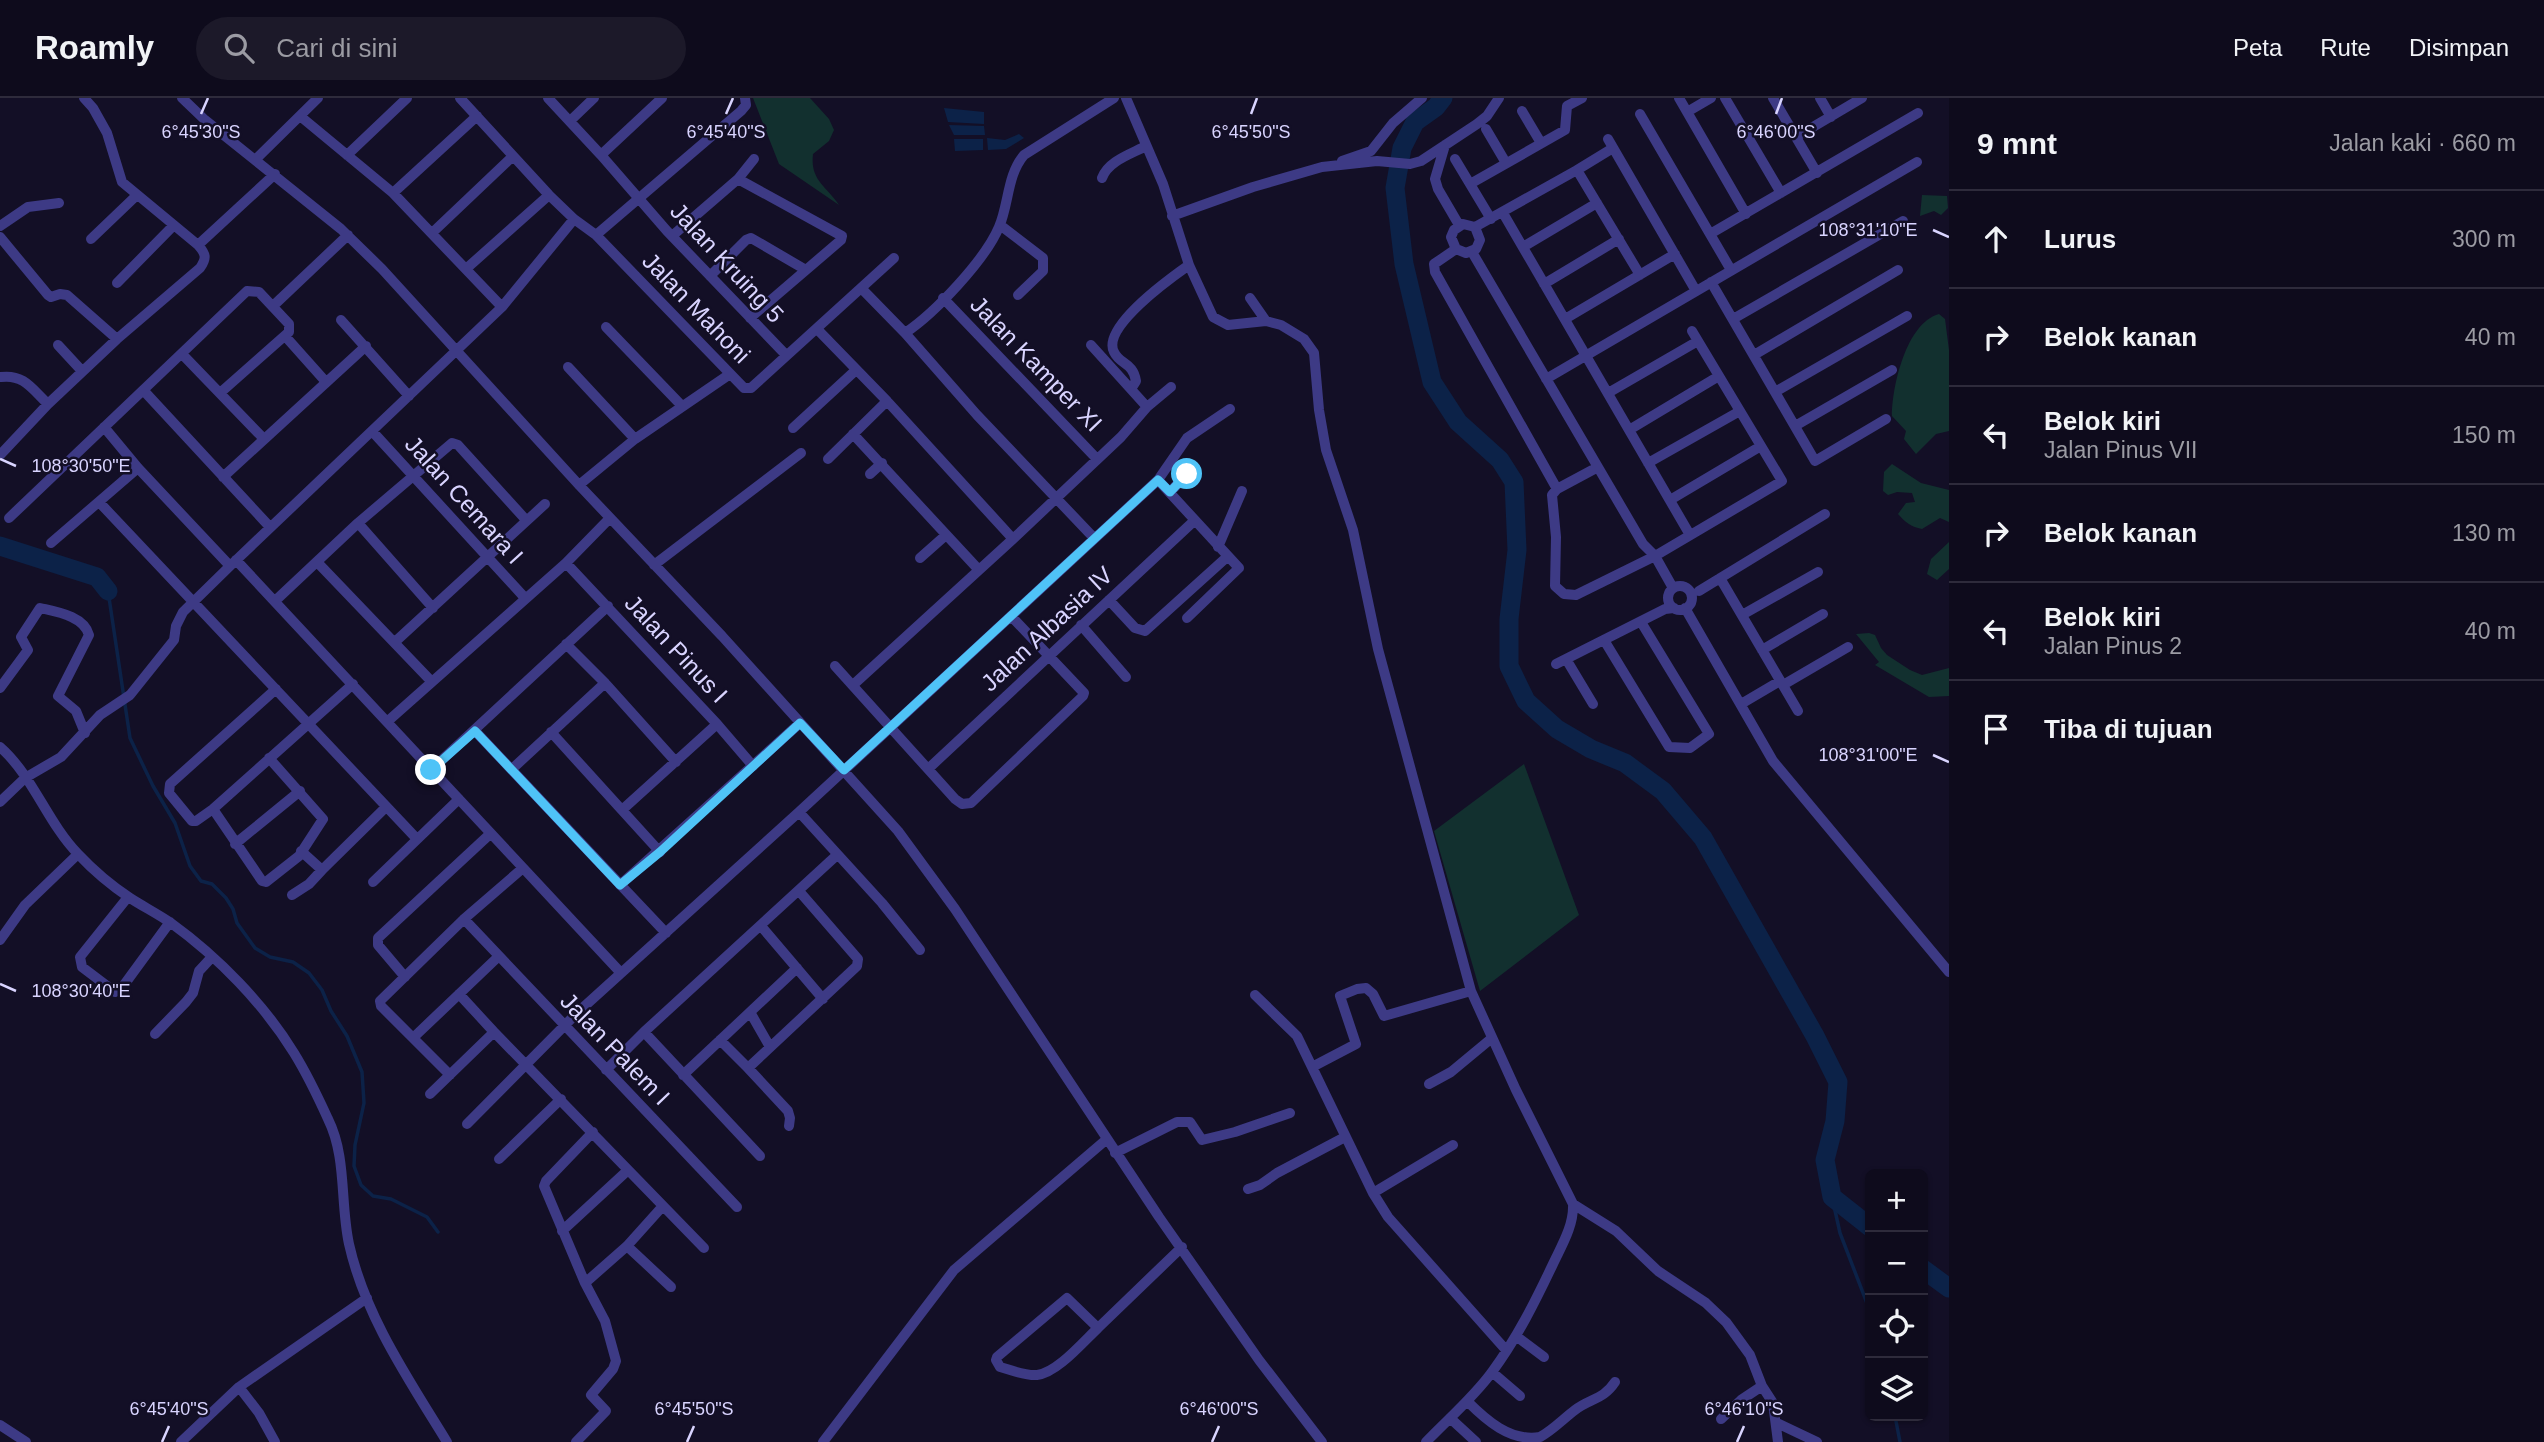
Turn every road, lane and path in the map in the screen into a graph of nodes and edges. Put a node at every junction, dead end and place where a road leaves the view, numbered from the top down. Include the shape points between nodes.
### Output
1 (83, 98) edge
2 (182, 98) edge
3 (318, 98) edge
4 (407, 98) edge
5 (460, 98) edge
6 (548, 98) edge
7 (594, 98) edge
8 (662, 98) edge
9 (746, 98) edge
10 (1114, 98) edge
11 (1126, 98) edge
12 (1422, 98) edge
13 (1499, 98) edge
14 (1582, 98) edge
15 (1679, 98) edge
16 (1711, 98) edge
17 (1726, 98) edge
18 (1773, 98) edge
19 (1820, 98) edge
20 (1862, 98) edge
21 (1565, 102) edge
22 (1522, 111) dead end
23 (1687, 112) junction
24 (1918, 113) dead end
25 (1640, 114) dead end
26 (300, 116) junction
27 (477, 117) junction
28 (1831, 117) junction
29 (570, 121) junction
30 (1486, 129) dead end
31 (1796, 137) junction
32 (1541, 143) junction
33 (1445, 145) junction
34 (1146, 146) junction
35 (347, 155) junction
36 (601, 155) junction
37 (513, 156) junction
38 (754, 159) dead end
39 (1455, 159) dead end
40 (255, 160) junction
41 (1917, 162) dead end
42 (1506, 163) junction
43 (1336, 164) junction
44 (1577, 170) junction
45 (1106, 171) dead end
46 (1817, 173) junction
47 (275, 174) junction
48 (738, 179) junction
49 (1470, 184) junction
50 (393, 193) junction
51 (1781, 193) junction
52 (137, 195) junction
53 (550, 195) junction
54 (637, 198) junction
55 (59, 203) dead end
56 (1597, 203) junction
57 (1503, 213) junction
58 (1746, 214) junction
59 (1172, 216) junction
60 (573, 219) junction
61 (1491, 219) junction
62 (1903, 221) dead end
63 (1000, 225) junction
64 (1460, 225) junction
65 (0, 226) edge
66 (173, 226) junction
67 (1475, 227) junction
68 (432, 233) junction
69 (1710, 234) junction
70 (348, 235) junction
71 (596, 235) junction
72 (671, 236) junction
73 (0, 237) edge
74 (91, 239) dead end
75 (1619, 239) junction
76 (198, 245) junction
77 (1523, 247) junction
78 (1456, 249) junction
79 (1472, 252) junction
80 (1675, 254) junction
81 (894, 258) dead end
82 (1189, 265) junction
83 (467, 268) junction
84 (806, 270) junction
85 (1731, 270) junction
86 (1899, 270) dead end
87 (1640, 275) junction
88 (710, 276) junction
89 (1711, 282) junction
90 (117, 283) dead end
91 (1544, 284) junction
92 (862, 289) junction
93 (1696, 291) junction
94 (1018, 295) dead end
95 (943, 298) junction
96 (1250, 298) dead end
97 (273, 306) junction
98 (502, 307) junction
99 (1907, 316) dead end
100 (750, 318) junction
101 (1565, 319) junction
102 (1733, 319) junction
103 (341, 320) dead end
104 (1266, 321) junction
105 (606, 327) dead end
106 (817, 329) junction
107 (905, 332) junction
108 (285, 337) junction
109 (117, 339) junction
110 (58, 345) dead end
111 (1091, 345) dead end
112 (366, 346) junction
113 (457, 351) junction
114 (182, 354) junction
115 (786, 355) junction
116 (1586, 355) junction
117 (1754, 355) junction
118 (568, 367) dead end
119 (856, 370) junction
120 (1892, 370) dead end
121 (82, 371) junction
122 (730, 374) junction
123 (1719, 376) junction
124 (1, 377) edge
125 (1546, 379) junction
126 (326, 382) junction
127 (1171, 387) dead end
128 (1131, 389) junction
129 (144, 391) junction
130 (1775, 392) junction
131 (220, 393) junction
132 (1608, 393) junction
133 (409, 396) junction
134 (887, 401) junction
135 (48, 404) junction
136 (682, 406) junction
137 (1147, 407) junction
138 (1230, 409) dead end
139 (1740, 411) junction
140 (1886, 419) dead end
141 (1795, 426) junction
142 (104, 427) junction
143 (793, 428) dead end
144 (372, 430) junction
145 (1629, 430) junction
146 (853, 434) junction
147 (264, 439) junction
148 (635, 439) junction
149 (1761, 446) junction
150 (801, 453) dead end
151 (0, 455) edge
152 (828, 459) dead end
153 (1097, 459) junction
154 (882, 463) junction
155 (1648, 463) junction
156 (1598, 467) junction
157 (138, 468) junction
158 (870, 474) dead end
159 (1187, 474) dead end
160 (415, 476) junction
161 (223, 477) junction
162 (1158, 480) junction
163 (579, 485) junction
164 (1557, 489) junction
165 (1242, 491) dead end
166 (1170, 492) junction
167 (1056, 497) junction
168 (1670, 500) junction
169 (99, 502) junction
170 (545, 504) dead end
171 (1825, 514) dead end
172 (9, 518) dead end
173 (610, 519) junction
174 (526, 520) junction
175 (1194, 521) junction
176 (358, 523) junction
177 (269, 526) junction
178 (1690, 535) junction
179 (946, 536) junction
180 (1094, 538) junction
181 (1013, 539) junction
182 (51, 543) dead end
183 (1218, 547) junction
184 (486, 556) junction
185 (1655, 556) junction
186 (1227, 557) junction
187 (920, 558) dead end
188 (317, 562) junction
189 (233, 563) junction
190 (566, 563) junction
191 (654, 565) junction
192 (978, 569) junction
193 (1818, 572) dead end
194 (1720, 578) junction
195 (1673, 588) junction
196 (1699, 591) dead end
197 (525, 598) junction
198 (1109, 600) junction
199 (275, 601) junction
200 (193, 603) junction
201 (608, 606) junction
202 (433, 608) junction
203 (1679, 608) junction
204 (1824, 614) dead end
205 (1742, 615) junction
206 (1011, 616) junction
207 (1187, 618) dead end
208 (1641, 622) junction
209 (1081, 625) junction
210 (1604, 640) junction
211 (396, 641) junction
212 (566, 644) junction
213 (1848, 647) dead end
214 (1762, 650) junction
215 (1049, 655) junction
216 (835, 666) dead end
217 (1126, 677) dead end
218 (432, 682) junction
219 (605, 683) junction
220 (1782, 683) junction
221 (353, 684) junction
222 (853, 685) junction
223 (0, 688) edge
224 (276, 689) junction
225 (1592, 704) dead end
226 (1741, 704) junction
227 (1798, 711) dead end
228 (388, 721) junction
229 (309, 723) junction
230 (800, 723) junction
231 (717, 724) junction
232 (889, 728) junction
233 (475, 731) junction
234 (551, 732) junction
235 (85, 733) junction
236 (0, 747) edge
237 (269, 758) junction
238 (676, 762) junction
239 (753, 766) junction
240 (512, 769) junction
241 (928, 769) junction
242 (431, 770) junction
243 (844, 770) junction
244 (26, 778) junction
245 (300, 791) junction
246 (459, 799) junction
247 (0, 802) edge
248 (386, 807) junction
249 (213, 809) junction
250 (622, 810) junction
251 (799, 812) junction
252 (491, 834) junction
253 (417, 839) junction
254 (235, 844) junction
255 (301, 851) junction
256 (660, 852) junction
257 (78, 854) junction
258 (838, 855) junction
259 (523, 868) junction
260 (322, 870) junction
261 (373, 882) dead end
262 (620, 885) junction
263 (799, 891) junction
264 (292, 895) dead end
265 (128, 897) junction
266 (464, 919) junction
267 (170, 922) junction
268 (761, 926) junction
269 (666, 933) junction
270 (0, 940) edge
271 (920, 950) dead end
272 (499, 956) junction
273 (212, 957) junction
274 (797, 968) junction
275 (1949, 972) edge
276 (621, 974) junction
277 (405, 977) junction
278 (1471, 991) junction
279 (459, 994) junction
280 (1255, 995) dead end
281 (823, 999) junction
282 (750, 1012) junction
283 (564, 1026) junction
284 (494, 1032) junction
285 (644, 1032) junction
286 (155, 1034) dead end
287 (414, 1037) junction
288 (1492, 1038) junction
289 (720, 1040) junction
290 (770, 1046) junction
291 (527, 1064) junction
292 (1314, 1066) junction
293 (748, 1068) junction
294 (606, 1070) junction
295 (450, 1075) junction
296 (683, 1075) junction
297 (1429, 1084) dead end
298 (430, 1094) dead end
299 (561, 1099) junction
300 (1290, 1113) dead end
301 (467, 1124) dead end
302 (789, 1126) dead end
303 (593, 1132) junction
304 (1345, 1137) junction
305 (1107, 1139) junction
306 (1453, 1145) dead end
307 (1115, 1153) junction
308 (760, 1156) dead end
309 (499, 1159) dead end
310 (627, 1171) junction
311 (1248, 1189) dead end
312 (1373, 1193) junction
313 (1573, 1204) junction
314 (662, 1207) junction
315 (737, 1207) dead end
316 (562, 1231) junction
317 (627, 1246) junction
318 (1182, 1247) junction
319 (704, 1248) dead end
320 (585, 1283) junction
321 (671, 1287) dead end
322 (367, 1298) junction
323 (1098, 1328) junction
324 (1516, 1336) junction
325 (1506, 1350) junction
326 (1544, 1357) dead end
327 (1492, 1372) junction
328 (1615, 1382) dead end
329 (1762, 1386) junction
330 (239, 1387) junction
331 (1520, 1396) dead end
332 (1467, 1401) junction
333 (1450, 1418) junction
334 (1721, 1419) dead end
335 (1777, 1423) junction
336 (0, 1425) edge
337 (26, 1442) edge
338 (181, 1442) edge
339 (275, 1442) edge
340 (447, 1442) edge
341 (576, 1442) edge
342 (823, 1442) edge
343 (1322, 1442) edge
344 (1426, 1442) edge
345 (1476, 1442) edge
346 (1778, 1442) edge
347 (1817, 1442) edge

1 - 52 street via 107,133 122,182
2 - 40 street
3 - 26 street
4 - 35 street
5 - 27 street, Jalan Mahoni
6 - 29 street, Jalan Kruing 5
7 - 29 street
8 - 36 street
9 - 54 street via 741,111
10 - 63 street via 1024,155
11 - 34 street
12 - 43 street via 1393,123 1371,151
13 - 33 street via 1487,116
14 - 21 street
15 - 23 street
16 - 23 street
17 - 51 street
18 - 31 street
19 - 28 street
20 - 28 street
21 - 32 street via 1565,130
22 - 32 street
23 - 58 street
24 - 46 street
25 - 69 street
26 - 35 street
26 - 40 street
27 - 37 street, Jalan Mahoni
27 - 50 street
28 - 31 street
29 - 36 street, Jalan Kruing 5
30 - 42 street
31 - 46 street
32 - 42 street
33 - 43 street via 1410,164
33 - 64 street via 1435,179
34 - 45 street
34 - 59 street
35 - 50 street
36 - 54 street, Jalan Kruing 5
37 - 53 street, Jalan Mahoni
37 - 68 street
38 - 48 street
39 - 49 street
40 - 47 street
41 - 85 street
42 - 49 street
43 - 59 street
44 - 56 street
44 - 57 street
44 - 80 street via 1611,143
46 - 51 street
47 - 70 street
47 - 76 street
48 - 72 street
48 - 84 street via 842,236
49 - 61 street
50 - 68 street
51 - 58 street
52 - 66 street
52 - 74 street
53 - 60 street, Jalan Mahoni
53 - 83 street
54 - 71 street
54 - 72 street, Jalan Kruing 5
55 - 65 street via 7,214
56 - 75 street
56 - 77 street
57 - 61 street
57 - 77 street
58 - 69 street
59 - 82 street
60 - 71 street, Jalan Mahoni
60 - 98 street
61 - 67 street
62 - 102 street
63 - 94 street via 1043,258 1043,271
63 - 95 street via 982,258
64 - 67 street
64 - 78 street via 1451,237
66 - 76 street
66 - 90 street
67 - 79 street via 1480,240
68 - 83 street
69 - 85 street
70 - 97 street
70 - 113 street
71 - 122 street, Jalan Mahoni
72 - 88 street, Jalan Kruing 5
73 - 109 street via 48,295 67,295
75 - 87 street
75 - 91 street
76 - 109 street via 205,253 200,268
77 - 91 street
78 - 79 street
78 - 164 street via 1434,264 1434,272
79 - 125 street
80 - 87 street
80 - 93 street
81 - 92 street, Jalan Mahoni
82 - 104 street via 1217,321 1234,326
82 - 128 street via 1138,305 1117,334 1114,353 1132,368 1136,381
83 - 98 street
84 - 88 street via 751,238
84 - 100 street
85 - 89 street
86 - 117 street
87 - 101 street
88 - 100 street, Jalan Kruing 5
89 - 93 street
89 - 102 street
91 - 101 street
92 - 106 street, Jalan Mahoni
92 - 107 street
93 - 116 street
95 - 107 street
95 - 153 street, Jalan Kamper XI
96 - 104 street
97 - 108 street via 289,324
97 - 114 street via 260,292 247,291
98 - 113 street
99 - 130 street
100 - 115 street, Jalan Kruing 5
101 - 116 street
102 - 117 street
103 - 112 street
104 - 278 street via 1298,334 1314,353 1326,450 1353,530 1378,649
105 - 136 street
106 - 115 street, Jalan Mahoni
106 - 119 street
107 - 167 street
108 - 126 street
108 - 131 street
109 - 121 street
110 - 121 street
111 - 128 street
112 - 126 street
112 - 133 street
113 - 133 street
113 - 163 street
114 - 129 street
114 - 131 street
115 - 122 street, Jalan Mahoni via 751,388 744,388
116 - 125 street
116 - 132 street
117 - 130 street
118 - 148 street
119 - 134 street
119 - 143 street
120 - 141 street
121 - 135 street
122 - 136 street
123 - 132 street via 1695,336
123 - 139 street
123 - 145 street
124 - 135 street via 21,378
125 - 156 street
126 - 147 street
127 - 137 street
128 - 137 street
129 - 142 street
129 - 161 street
130 - 141 street
131 - 147 street
132 - 145 street
133 - 144 street
134 - 146 street
134 - 181 street
135 - 151 street
136 - 148 street
137 - 153 street
138 - 162 street via 1187,438
139 - 149 street
139 - 155 street
140 - 141 street via 1815,461
142 - 157 street
142 - 172 street
144 - 160 street, Jalan Cemara I
144 - 177 street
145 - 155 street
146 - 152 street
146 - 154 street
147 - 161 street
148 - 163 street
149 - 168 street
149 - 178 street via 1782,481
150 - 191 street
153 - 167 street
154 - 158 street
154 - 179 street
155 - 168 street
156 - 164 street
156 - 185 street via 1643,544
157 - 169 street
157 - 189 street
159 - 166 street
160 - 174 street via 452,443 458,445
160 - 176 street
160 - 184 street, Jalan Cemara I
161 - 177 street
162 - 166 street
162 - 180 street
163 - 173 street
164 - 185 street via 1552,495 1555,586 1564,594 1576,595
165 - 183 street
166 - 175 street
167 - 180 street
167 - 181 street
168 - 178 street
169 - 182 street
169 - 200 street
170 - 174 street
171 - 194 street
173 - 190 street
173 - 191 street
174 - 184 street
175 - 183 street
175 - 198 street, Jalan Albasia lV
176 - 188 street
176 - 202 street
177 - 189 street
178 - 185 street
179 - 187 street
179 - 192 street
180 - 206 street
181 - 192 street
183 - 186 street
184 - 197 street, Jalan Cemara I
184 - 202 street
185 - 195 street
186 - 198 street via 1145,631 1135,628
186 - 207 street via 1239,568
188 - 199 street
188 - 211 street
189 - 199 street
189 - 200 street
190 - 197 street
190 - 201 street, Jalan Pinus I
191 - 230 street
192 - 222 street
193 - 205 street
194 - 196 street
194 - 205 street
195 - 203 street via 1667,598
195 - 203 street via 1682,586 1690,592 1691,601
197 - 218 street
198 - 209 street, Jalan Albasia lV
199 - 221 street
200 - 224 street
200 - 235 street via 180,619 174,640 130,695 100,715
201 - 212 street
201 - 231 street, Jalan Pinus I
202 - 211 street
203 - 208 street via 1665,609
203 - 226 street
204 - 214 street
205 - 214 street
206 - 215 street
206 - 232 street
208 - 210 street
208 - 210 street via 1709,734 1690,748 1669,747
209 - 215 street, Jalan Albasia lV
209 - 217 street
210 - 225 street via 1561,662
211 - 218 street
212 - 219 street
212 - 233 street
213 - 220 street
214 - 220 street
215 - 241 street, Jalan Albasia lV
215 - 241 street via 1084,693 971,803 958,802
216 - 222 street
218 - 228 street
219 - 234 street
219 - 238 street
220 - 226 street
220 - 227 street
221 - 228 street
221 - 229 street
222 - 232 street
223 - 235 street via 27,650 21,637 40,608 74,619 89,635 58,696 76,711
224 - 229 street
224 - 249 street via 168,788 192,821
226 - 275 street via 1773,761
228 - 242 street
229 - 237 street
229 - 248 street
230 - 239 street
230 - 243 street
231 - 238 street
231 - 239 street, Jalan Pinus I
232 - 241 street
232 - 243 street
233 - 240 street
233 - 242 street
234 - 240 street
234 - 250 street
235 - 244 street via 61,757
236 - 244 street
237 - 245 street
237 - 249 street
238 - 250 street
239 - 256 street
240 - 262 street
242 - 246 street
243 - 251 street
243 - 305 street via 930,873
244 - 247 street
244 - 257 street
245 - 254 street
245 - 255 street via 323,818
246 - 252 street
246 - 253 street
248 - 253 street
248 - 260 street
249 - 254 street
250 - 256 street
251 - 258 street
251 - 269 street
252 - 259 street
252 - 277 street via 379,938 379,945
253 - 261 street
254 - 255 street via 266,882
255 - 260 street
256 - 262 street
257 - 265 street
257 - 270 street via 24,905
258 - 263 street
258 - 271 street
259 - 266 street
259 - 276 street
260 - 264 street
262 - 269 street
263 - 268 street
263 - 281 street via 858,959 857,966
265 - 267 street
265 - 267 street via 80,957 82,967 115,992
266 - 272 street, Jalan Palem I
266 - 277 street
267 - 273 street
268 - 274 street
268 - 285 street
269 - 276 street
272 - 279 street
272 - 283 street, Jalan Palem I
273 - 286 street via 199,971 193,993
273 - 322 street via 294,1053 333,1129 348,1241
274 - 281 street
274 - 282 street
276 - 283 street
277 - 287 street via 380,1001
278 - 288 street
278 - 292 street via 1384,1016 1366,988 1340,996 1356,1044
279 - 284 street
279 - 287 street
280 - 292 street via 1297,1036
281 - 290 street
282 - 289 street
282 - 290 street
283 - 291 street
283 - 294 street, Jalan Palem I
284 - 291 street
284 - 295 street
285 - 294 street
285 - 296 street
287 - 295 street
288 - 297 street
288 - 313 street
289 - 293 street
289 - 296 street
290 - 293 street
291 - 299 street
291 - 301 street
292 - 304 street
293 - 302 street via 788,1111
294 - 315 street, Jalan Palem I
295 - 298 street
296 - 308 street
299 - 303 street
299 - 309 street
300 - 307 street via 1205,1140 1190,1122 1177,1122
303 - 310 street
303 - 316 street via 544,1184
304 - 311 street
304 - 312 street
305 - 307 street
305 - 342 street via 966,1258
306 - 312 street
307 - 318 street
310 - 314 street
310 - 316 street
312 - 325 street via 1405,1238
313 - 324 street via 1562,1246
313 - 329 street via 1616,1231 1658,1271 1720,1316 1750,1355
314 - 317 street
314 - 319 street
316 - 320 street
317 - 320 street
317 - 321 street
318 - 323 street
318 - 343 street
320 - 341 street via 605,1321 616,1363 592,1394 605,1413
322 - 330 street
322 - 340 street via 401,1368
323 - 323 street via 1046,1373 1015,1371 1000,1367 996,1360 1066,1298
324 - 325 street
324 - 326 street
325 - 327 street
327 - 331 street
327 - 332 street
328 - 332 street via 1607,1395 1584,1404 1539,1438 1527,1441 1505,1437
329 - 334 street
329 - 335 street via 1773,1403
330 - 338 street
330 - 339 street
332 - 333 street
333 - 344 street
333 - 345 street
335 - 346 street
335 - 347 street
336 - 337 street

